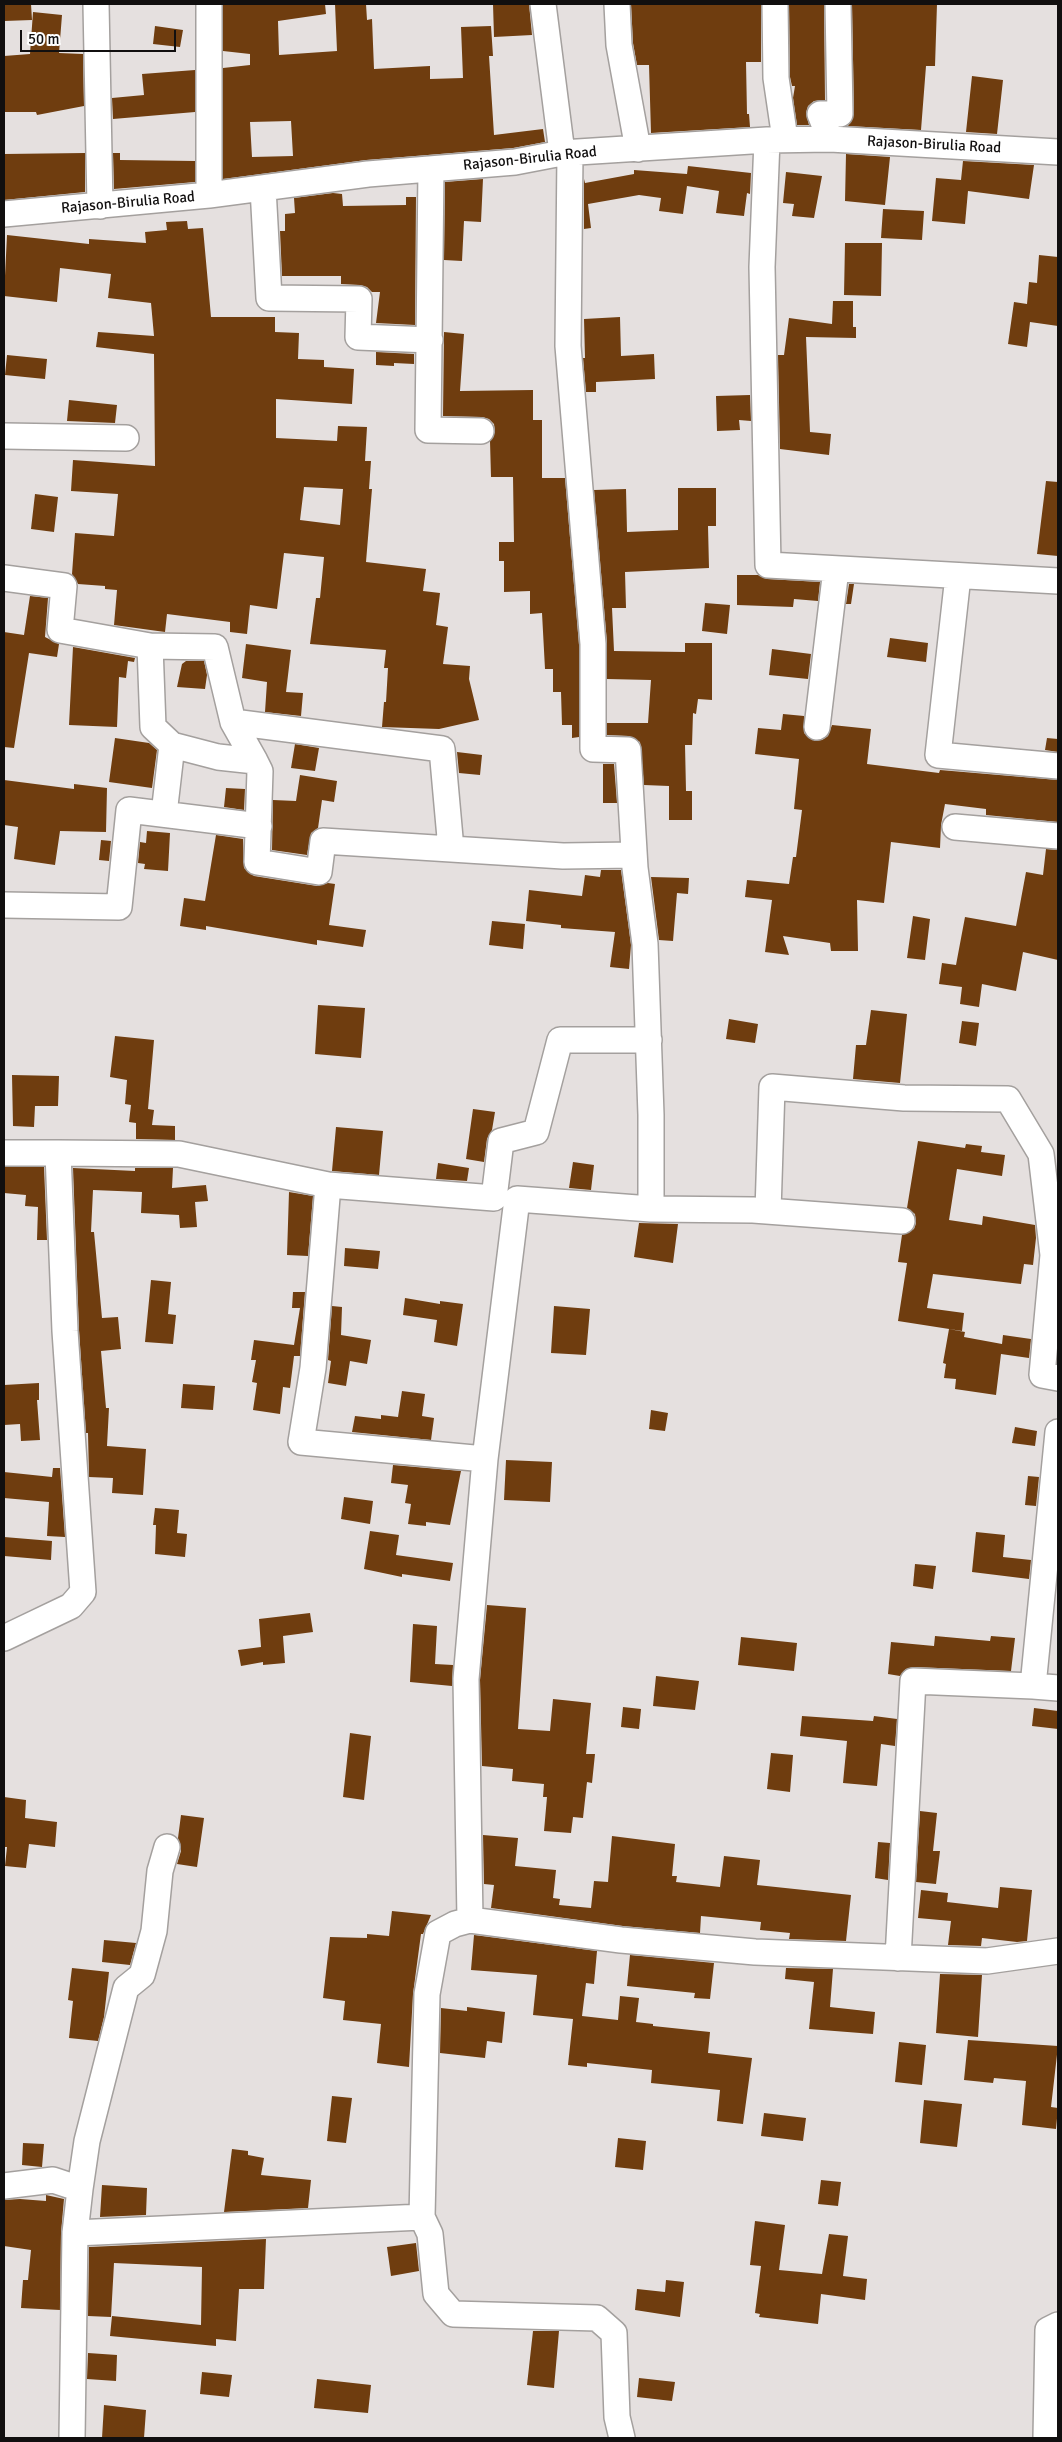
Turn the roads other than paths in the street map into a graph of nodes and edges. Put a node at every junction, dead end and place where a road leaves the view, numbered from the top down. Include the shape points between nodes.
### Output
1 (96, 4) edge
2 (209, 4) edge
3 (543, 4) edge
4 (616, 4) edge
5 (775, 4) edge
6 (838, 4) edge
7 (776, 140) junction
8 (830, 140) junction
9 (638, 149) junction
10 (1058, 152) edge
11 (566, 153) junction
12 (431, 169) junction
13 (263, 188) junction
14 (209, 195) junction
15 (100, 206) junction
16 (4, 214) edge
17 (430, 340) junction
18 (481, 431) dead end
19 (4, 436) edge
20 (126, 438) dead end
21 (836, 569) junction
22 (958, 576) junction
23 (4, 578) edge
24 (1058, 581) edge
25 (150, 646) junction
26 (233, 722) junction
27 (818, 727) dead end
28 (172, 744) junction
29 (255, 761) junction
30 (1058, 766) edge
31 (164, 814) junction
32 (259, 826) junction
33 (955, 826) dead end
34 (1058, 836) edge
35 (451, 849) junction
36 (634, 855) junction
37 (4, 905) edge
38 (649, 1040) junction
39 (58, 1153) junction
40 (4, 1154) edge
41 (328, 1185) junction
42 (506, 1199) junction
43 (651, 1209) junction
44 (768, 1211) junction
45 (902, 1221) dead end
46 (1058, 1378) edge
47 (1058, 1432) edge
48 (485, 1459) junction
49 (4, 1638) edge
50 (1033, 1686) junction
51 (1058, 1688) edge
52 (167, 1847) dead end
53 (470, 1920) junction
54 (1058, 1951) edge
55 (898, 1958) junction
56 (4, 2186) edge
57 (80, 2189) junction
58 (422, 2217) junction
59 (75, 2233) junction
60 (1058, 2325) edge
61 (72, 2438) edge
62 (622, 2438) edge
63 (1046, 2438) edge

1 - 15 street
2 - 14 street
3 - 11 street
4 - 9 street via 619,45
5 - 7 street
6 - 8 street via 840,114 820,114
7 - 8 street, Rajason-Birulia Road
7 - 9 street, Rajason-Birulia Road
7 - 21 street via 762,267 768,565
8 - 10 street, Rajason-Birulia Road
9 - 11 street, Rajason-Birulia Road
11 - 12 street, Rajason-Birulia Road via 516,162
11 - 36 street via 568,346 593,644 593,749 628,750
12 - 13 street, Rajason-Birulia Road
12 - 17 street
13 - 14 street, Rajason-Birulia Road
13 - 17 street via 269,298 359,299 358,337
14 - 15 street, Rajason-Birulia Road
15 - 16 street, Rajason-Birulia Road
17 - 18 street via 428,430
19 - 20 street
21 - 22 street
21 - 27 street
22 - 24 street
22 - 30 street via 938,755
23 - 25 street via 64,586 60,630
25 - 26 street via 215,648
25 - 28 street via 153,727
26 - 29 street
26 - 35 street via 442,749
28 - 29 street via 218,757
28 - 31 street
29 - 32 street via 260,771
31 - 32 street
31 - 37 street via 129,810 119,907
32 - 35 street via 257,862 319,872 323,841
33 - 34 street
35 - 36 street via 562,856
36 - 38 street via 645,944
38 - 42 street via 560,1040 536,1132 501,1140
38 - 43 street
39 - 40 street
39 - 41 street via 179,1154
39 - 49 street via 65,1331 83,1592 71,1606
41 - 42 street
41 - 48 street via 313,1368 301,1442
42 - 43 street
42 - 48 street
43 - 44 street
44 - 45 street
44 - 46 street via 772,1088 904,1098 1008,1100 1041,1154 1053,1255 1042,1376
47 - 50 street
48 - 53 street via 466,1679
50 - 51 street
50 - 55 street via 914,1681
52 - 57 street via 160,1871 154,1931 142,1975 126,1988 87,2141
53 - 55 street via 621,1940 746,1951
53 - 58 street via 438,1933 427,1994
54 - 55 street via 987,1961
56 - 57 street via 53,2180
57 - 59 street
58 - 59 street
58 - 62 street via 430,2234 436,2294 453,2314 596,2318 614,2333 617,2417
59 - 61 street
60 - 63 street via 1048,2330

